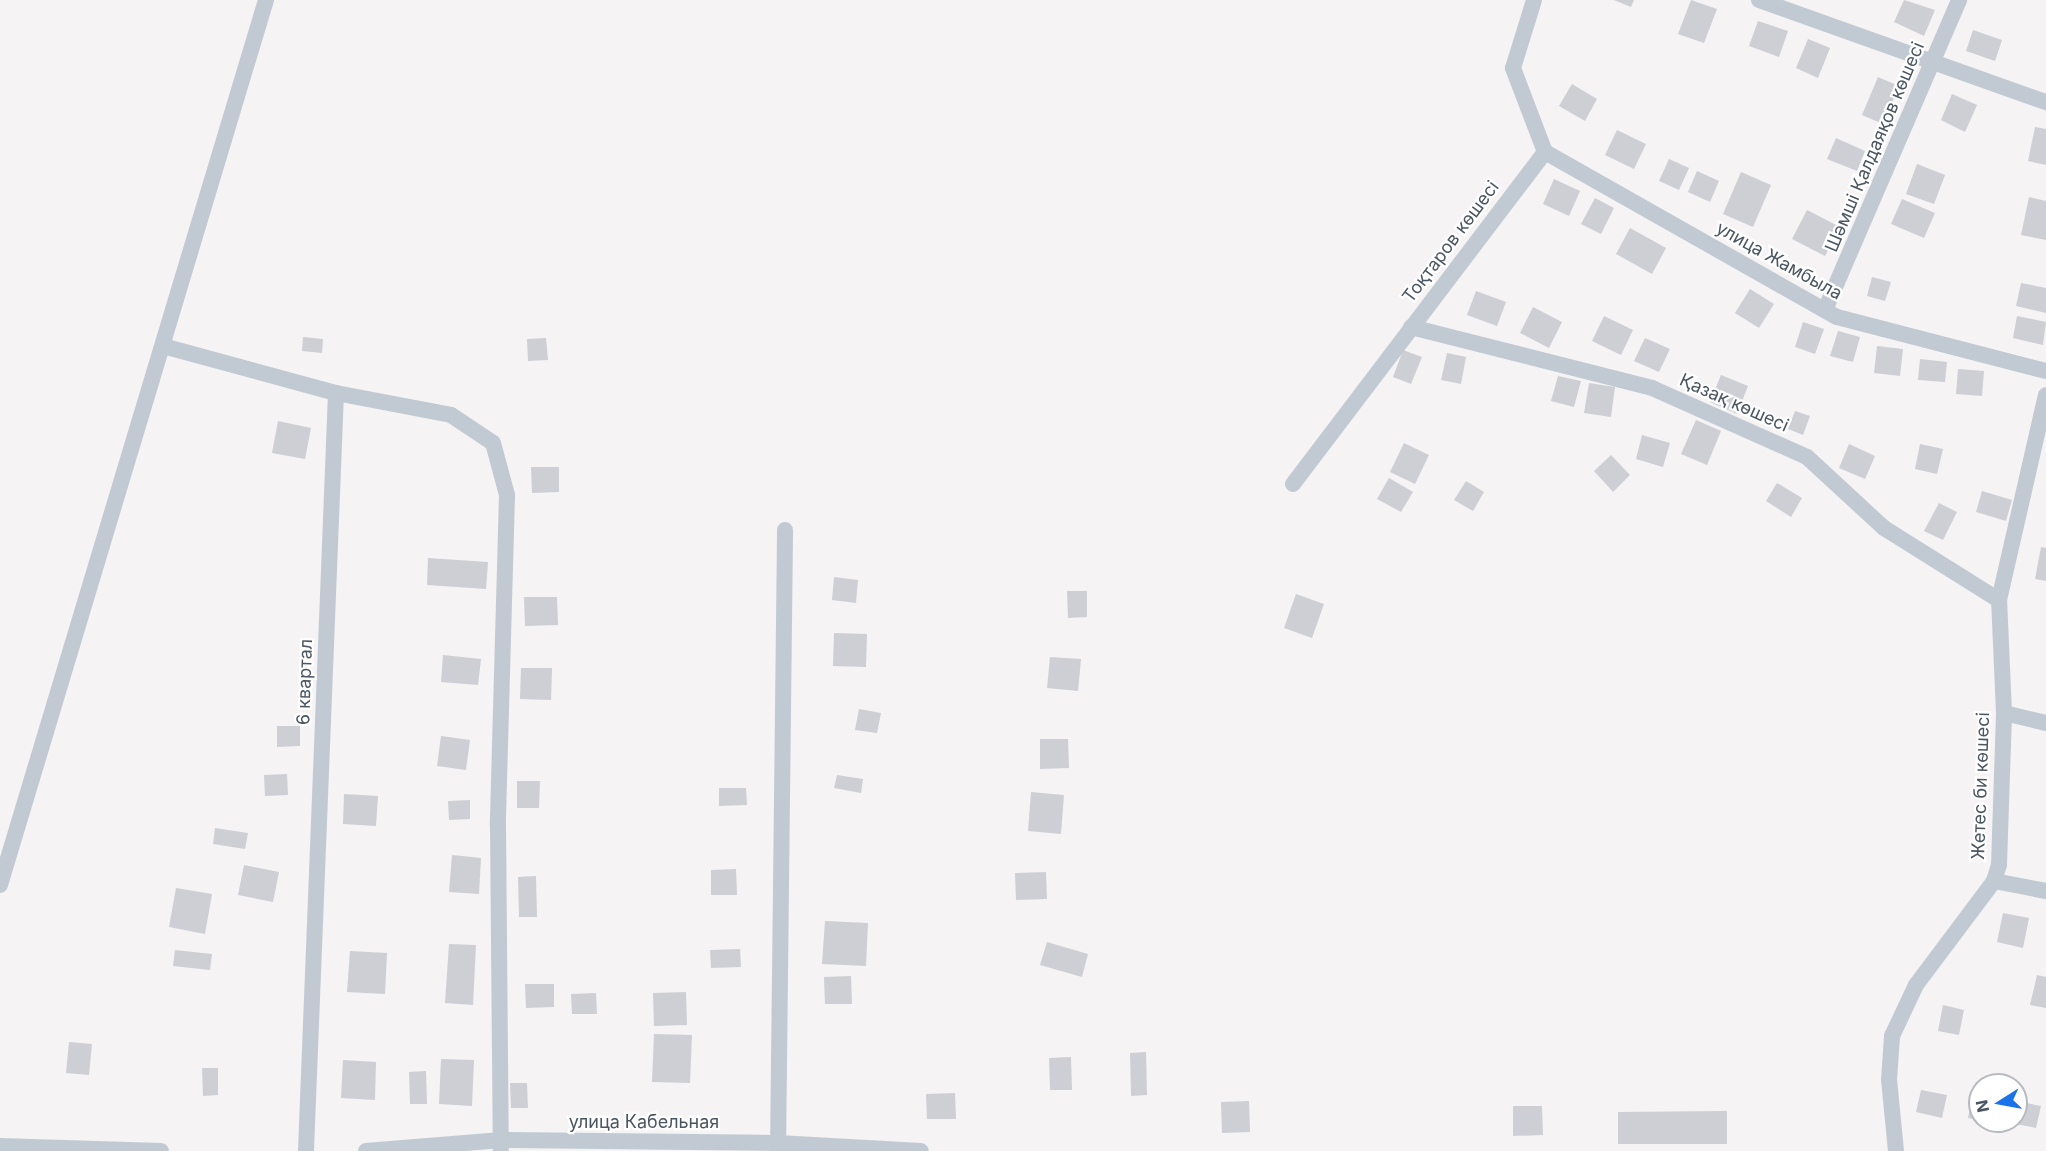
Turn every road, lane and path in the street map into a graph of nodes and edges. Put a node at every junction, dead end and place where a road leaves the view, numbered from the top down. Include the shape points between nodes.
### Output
1 (266, 0) edge
2 (1534, 0) edge
3 (1759, 0) edge
4 (1959, 0) edge
5 (1933, 63) junction
6 (2046, 102) edge
7 (1545, 152) junction
8 (1825, 310) junction
9 (1411, 327) junction
10 (163, 346) junction
11 (2046, 371) edge
12 (336, 393) junction
13 (2046, 395) edge
14 (1293, 484) dead end
15 (785, 530) dead end
16 (2000, 600) junction
17 (2004, 713) junction
18 (2046, 723) edge
19 (1994, 881) junction
20 (0, 885) edge
21 (2046, 891) edge
22 (0, 1146) edge
23 (502, 1146) edge
24 (778, 1147) edge
25 (161, 1151) edge
26 (306, 1151) edge
27 (366, 1151) edge
28 (921, 1151) edge
29 (1896, 1151) edge

1 - 10 street
2 - 7 street via 1513,68
3 - 5 street
4 - 5 street, Шәмші Қалдаяқов көшесі
5 - 6 street
5 - 8 street, Шәмші Қалдаяқов көшесі
7 - 8 street, улица Жамбыла
7 - 9 street, Тоқтаров көшесі
8 - 11 street, улица Жамбыла
9 - 14 street, Тоқтаров көшесі
9 - 16 street, Қазақ көшесі via 1652,388 1807,457 1884,528
10 - 12 street
10 - 20 street
12 - 23 street via 451,415 493,443 507,495 498,826
12 - 26 street, 6 квартал
13 - 16 street, Жетес би көшесі
15 - 24 street
16 - 17 street, Жетес би көшесі
17 - 18 street
17 - 19 street, Жетес би көшесі
19 - 21 street
19 - 29 street, Жетес би көшесі via 1916,985 1892,1036 1889,1080
22 - 25 street
23 - 24 street, улица Кабельная
23 - 27 street, улица Кабельная
24 - 28 street, улица Кабельная

